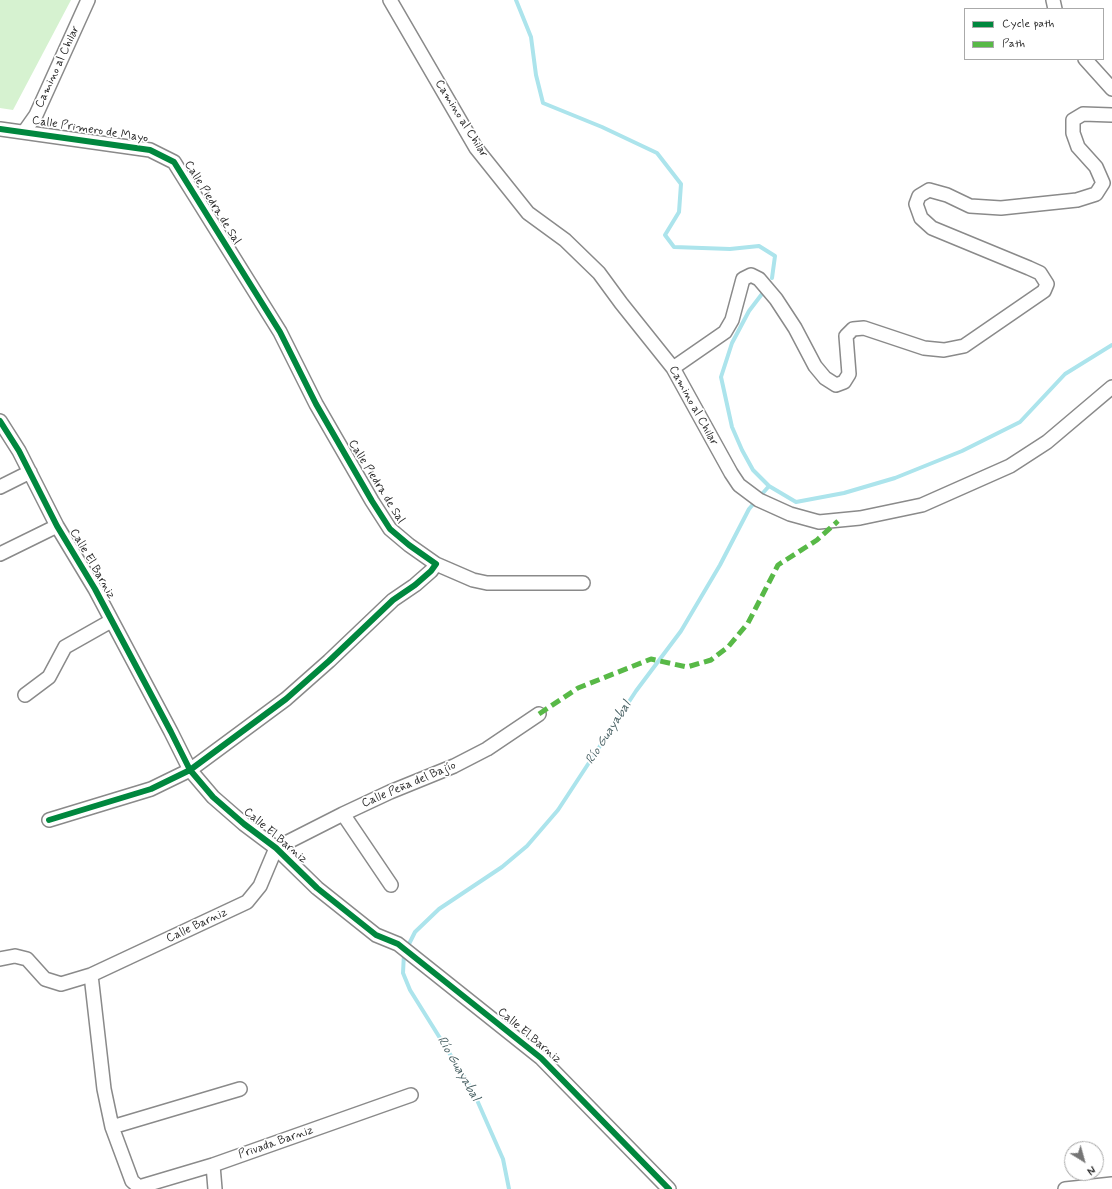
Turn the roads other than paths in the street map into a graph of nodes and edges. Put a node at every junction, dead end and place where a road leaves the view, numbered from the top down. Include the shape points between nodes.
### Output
1 (88, 0) edge
2 (390, 0) edge
3 (1086, 60) edge
4 (1112, 89) edge
5 (1112, 116) edge
6 (0, 129) edge
7 (24, 132) junction
8 (174, 162) joint
9 (673, 368) junction
10 (1112, 387) edge
11 (0, 421) edge
12 (30, 472) junction
13 (0, 487) edge
14 (57, 526) junction
15 (0, 554) edge
16 (436, 564) junction
17 (583, 584) dead end
18 (112, 621) junction
19 (25, 695) dead end
20 (539, 714) dead end
21 (190, 770) junction
22 (343, 814) junction
23 (49, 820) dead end
24 (276, 848) junction
25 (391, 886) dead end
26 (0, 959) edge
27 (90, 975) junction
28 (240, 1089) dead end
29 (411, 1095) dead end
30 (112, 1127) junction
31 (213, 1165) junction
32 (1112, 1184) edge
33 (215, 1189) edge
34 (669, 1189) edge
35 (1065, 1189) edge

1 - 7 street, Camino al Chilar via 36,115
2 - 9 street, Camino al Chilar via 476,148 528,213 565,240 598,273
3 - 4 street
5 - 9 street via 1083,114 1073,120 1073,133 1078,147 1096,167 1103,183 1096,194 1077,200 1001,208 970,206 929,190 919,196 916,204 921,218 932,228 1040,273 1047,284 1044,291 964,346 944,350 924,348 864,328 853,329 846,336 849,374 844,382 836,385 825,378 815,366 776,298 759,279 751,275 743,279 732,320 725,332
6 - 7 street, Calle Primero de Mayo
7 - 8 street, Calle Primero de Mayo via 150,150
8 - 16 street, Calle Piedra de Sal via 280,332 316,404 390,529
9 - 10 street, Camino al Chilar via 739,485 757,499 790,514 819,522 860,518 922,505 1010,466 1047,442
11 - 12 street, Calle El Barniz
12 - 13 street
12 - 14 street, Calle El Barniz
14 - 15 street
14 - 18 street, Calle El Barniz
16 - 17 street, Calle Piedra de Sal via 473,580 487,582
16 - 21 street via 415,585 393,600 286,699
18 - 19 street via 65,647 49,677
18 - 21 street, Calle El Barniz
20 - 22 street, Calle Peña del Bajío via 487,749 454,766
21 - 23 street via 151,789
21 - 24 street, Calle El Barniz via 213,797
22 - 24 street, Calle Peña del Bajío
22 - 25 street
24 - 27 street, Calle Barniz via 260,886 247,902
24 - 34 street, Calle El Barniz via 317,888 376,936 398,944 541,1058
26 - 27 street, Calle Barniz via 15,956 27,959 45,980 61,984
27 - 30 street via 104,1089
28 - 30 street
29 - 31 street, Privada Barniz
30 - 31 street, Privada Barniz via 132,1182 139,1187
31 - 33 street
32 - 35 street

